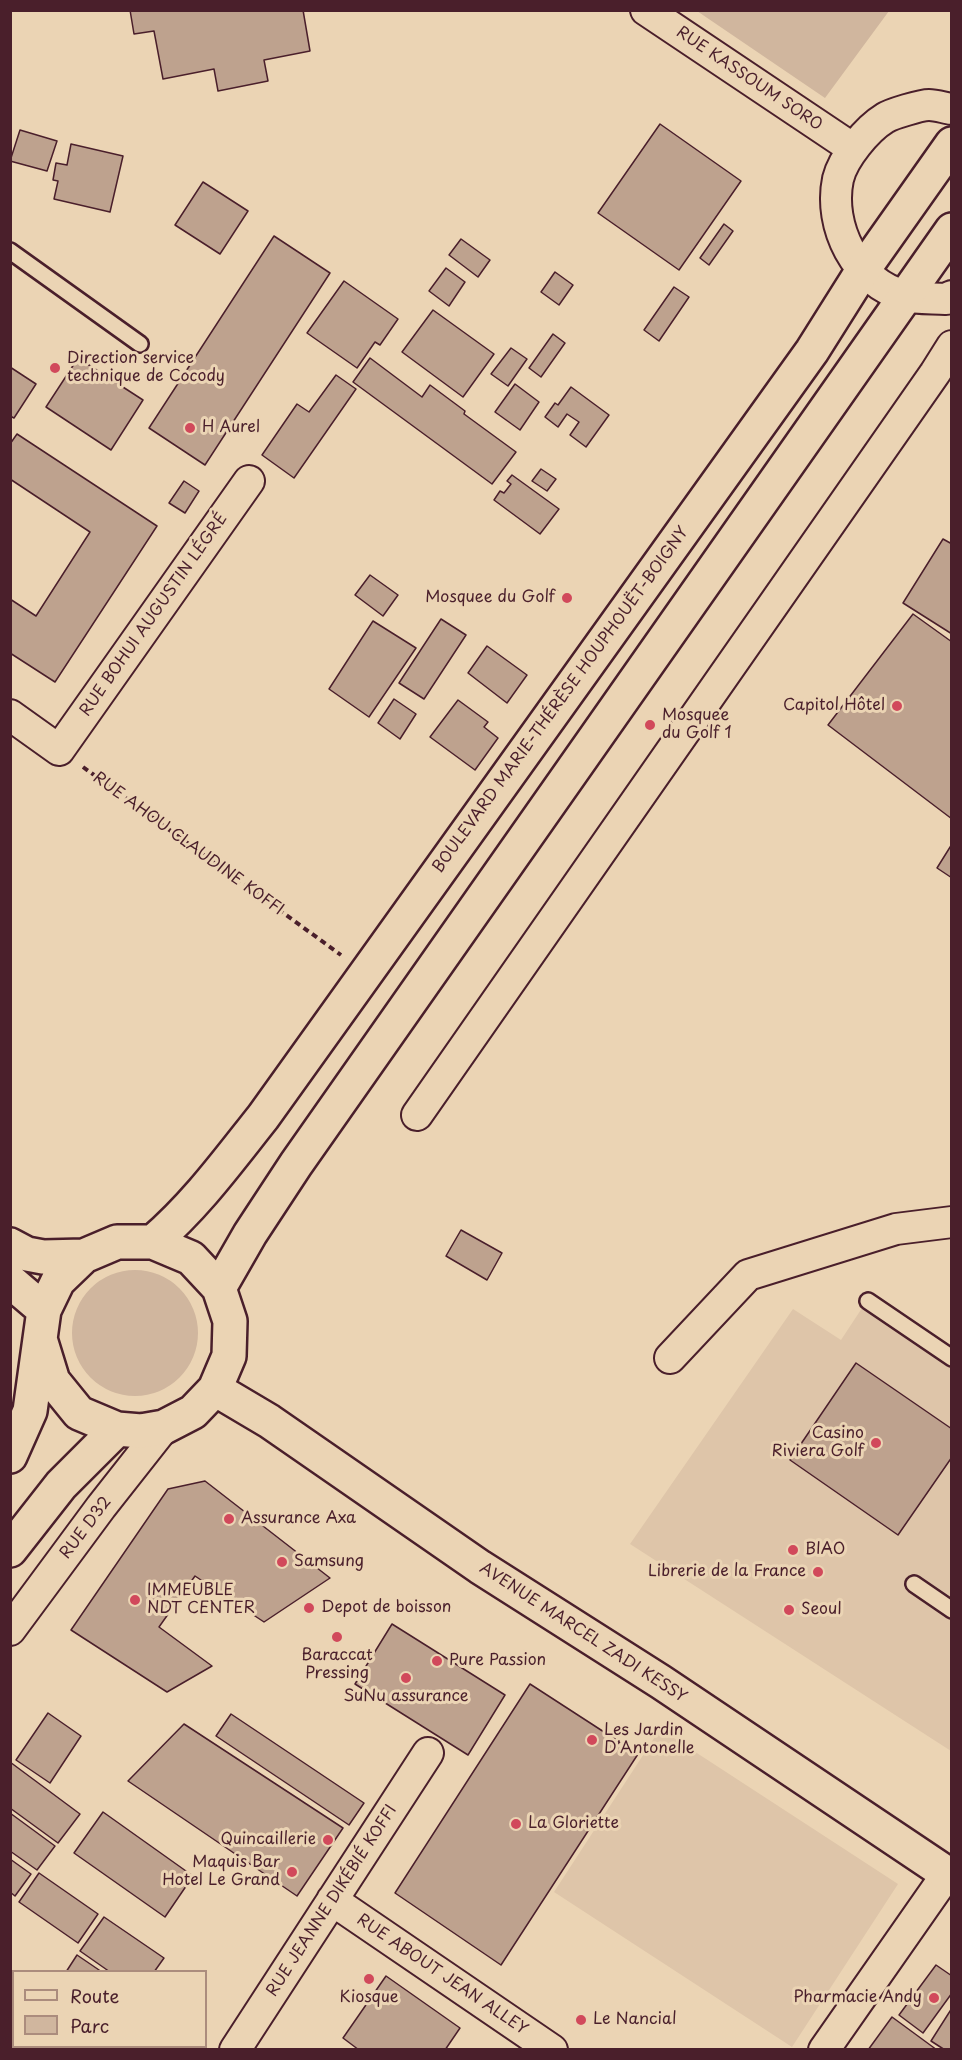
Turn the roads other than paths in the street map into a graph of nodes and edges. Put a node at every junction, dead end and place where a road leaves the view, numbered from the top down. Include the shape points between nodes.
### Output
1 (646, 10) edge
2 (951, 109) edge
3 (951, 144) edge
4 (852, 148) junction
5 (951, 230) edge
6 (10, 251) edge
7 (863, 270) junction
8 (905, 296) junction
9 (951, 297) edge
10 (140, 344) dead end
11 (951, 346) edge
12 (249, 481) dead end
13 (10, 715) edge
14 (417, 1115) dead end
15 (951, 1222) edge
16 (153, 1242) junction
17 (10, 1245) edge
18 (84, 1256) junction
19 (10, 1281) edge
20 (219, 1288) junction
21 (868, 1301) dead end
22 (44, 1310) junction
23 (41, 1342) junction
24 (669, 1358) dead end
25 (951, 1358) edge
26 (215, 1389) junction
27 (164, 1427) junction
28 (117, 1429) junction
29 (10, 1456) edge
30 (10, 1551) edge
31 (914, 1584) dead end
32 (951, 1610) edge
33 (10, 1630) edge
34 (428, 1753) dead end
35 (950, 1873) edge
36 (332, 1899) junction
37 (235, 2049) edge
38 (552, 2049) edge
39 (824, 2049) edge

1 - 4 street, RUE KASSOUM SORO
2 - 4 street via 928,105 885,117
3 - 7 main road, BOULEVARD MARIE-THÉRÈSE HOUPHOUËT-BOIGNY
4 - 7 street via 838,178 836,211 845,243
5 - 8 main road
6 - 10 lane
7 - 8 street via 882,286
7 - 16 main road, BOULEVARD MARIE-THÉRÈSE HOUPHOUËT-BOIGNY via 812,351 263,1117 200,1198
8 - 9 street
8 - 20 main road via 296,1164 249,1234
11 - 14 street
12 - 13 street, RUE BOHUI AUGUSTIN LÉGRÉ via 59,750
15 - 24 street via 896,1229 748,1275
16 - 18 main road via 117,1242
16 - 20 main road via 191,1258
17 - 18 main road via 43,1257
18 - 22 main road via 58,1281
19 - 22 main road
20 - 26 main road via 230,1321 229,1356
21 - 25 lane
22 - 23 main road
23 - 28 main road via 53,1381 80,1413
23 - 29 main road via 30,1411
26 - 27 main road via 193,1412
26 - 35 main road, AVENUE MARCEL ZADI KESSY via 269,1420 480,1568
27 - 28 main road via 141,1431
27 - 33 street, RUE D32
28 - 30 main road via 61,1485
31 - 32 lane
34 - 36 street, RUE JEANNE DIKÉBIÉ KOFFI
35 - 39 street
36 - 37 street, RUE JEANNE DIKÉBIÉ KOFFI
36 - 38 street, RUE ABOUT JEAN ALLEY

